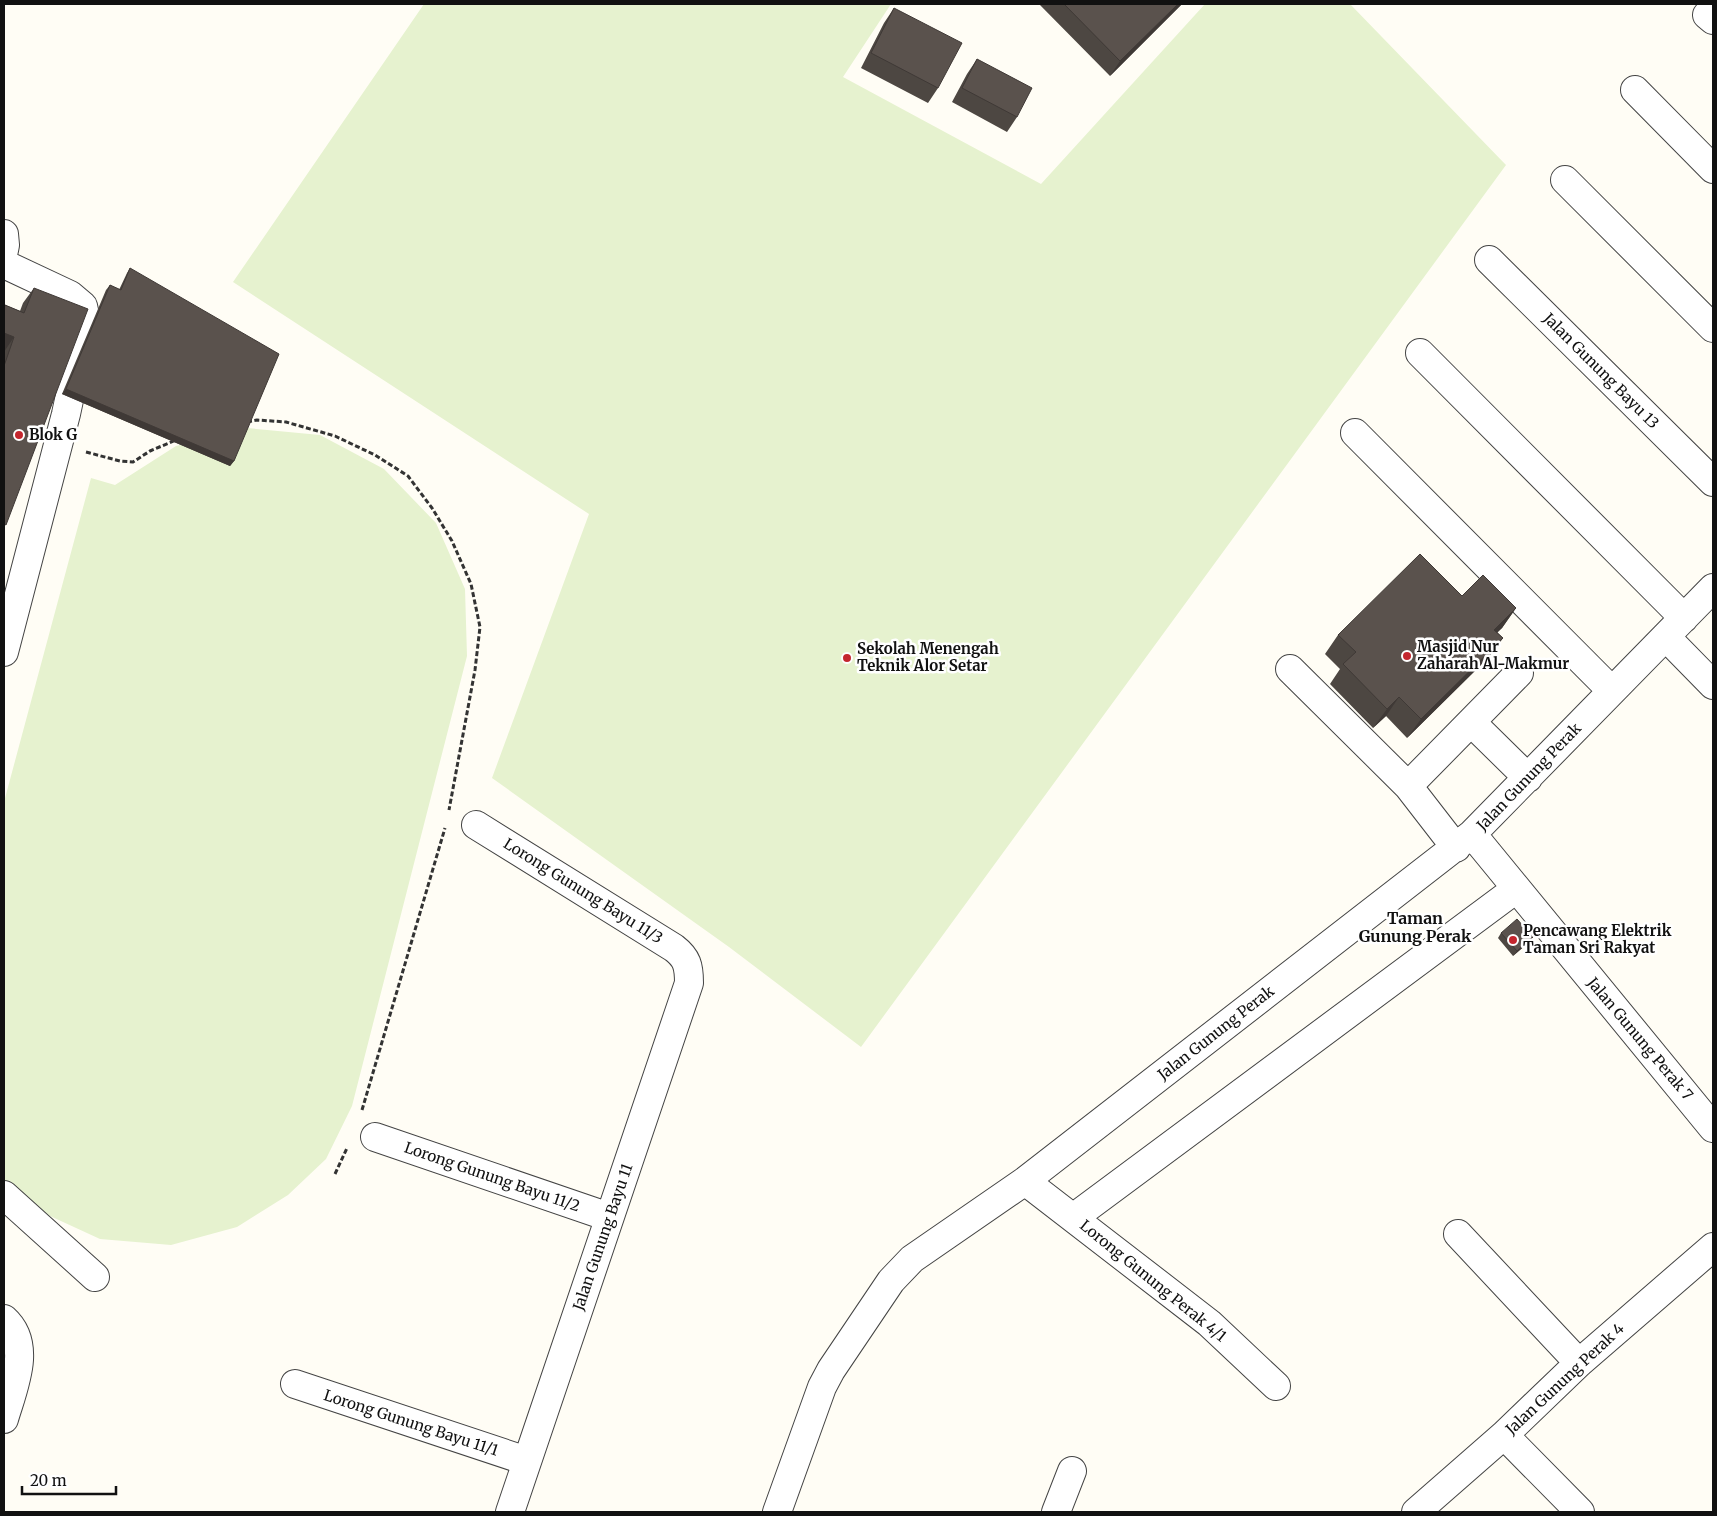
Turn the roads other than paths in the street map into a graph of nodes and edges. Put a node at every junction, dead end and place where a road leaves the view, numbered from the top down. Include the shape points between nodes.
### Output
1 (1635, 90) dead end
2 (1713, 169) edge
3 (1565, 180) dead end
4 (4, 234) edge
5 (4, 250) edge
6 (1489, 260) dead end
7 (4, 264) edge
8 (1713, 328) edge
9 (1420, 353) dead end
10 (1355, 433) dead end
11 (1713, 482) edge
12 (1713, 588) edge
13 (1684, 618) junction
14 (1666, 637) junction
15 (4, 652) edge
16 (1290, 669) dead end
17 (1519, 673) dead end
18 (1713, 684) edge
19 (1612, 691) junction
20 (1471, 722) junction
21 (1528, 778) junction
22 (1408, 786) junction
23 (476, 825) dead end
24 (1464, 841) junction
25 (1516, 888) junction
26 (687, 962) joint
27 (1713, 1128) edge
28 (375, 1137) dead end
29 (1025, 1180) junction
30 (4, 1195) edge
31 (609, 1217) junction
32 (1073, 1218) junction
33 (1458, 1234) dead end
34 (1713, 1247) edge
35 (95, 1277) dead end
36 (11, 1330) edge
37 (1579, 1363) junction
38 (295, 1384) dead end
39 (1276, 1386) dead end
40 (4, 1419) edge
41 (1504, 1435) junction
42 (527, 1461) junction
43 (1072, 1471) dead end
44 (510, 1512) edge
45 (778, 1512) edge
46 (1056, 1512) edge
47 (1416, 1512) edge
48 (1580, 1512) edge

1 - 2 street
3 - 8 street
4 - 5 street
6 - 11 street, Jalan Gunung Bayu 13
7 - 15 street via 70,295 83,306 86,320 54,460
9 - 13 street
10 - 19 street
12 - 13 street, Jalan Gunung Perak
13 - 14 street, Jalan Gunung Perak
14 - 18 street
14 - 19 street, Jalan Gunung Perak
16 - 22 street, Jalan Gunung Perak 7
17 - 20 street
19 - 21 street, Jalan Gunung Perak
20 - 21 street
20 - 22 street
21 - 24 street, Jalan Gunung Perak
22 - 24 street, Jalan Gunung Perak 7
23 - 26 street, Lorong Gunung Bayu 11/3 via 674,948
24 - 25 street, Jalan Gunung Perak 7
24 - 29 street, Jalan Gunung Perak
25 - 27 street, Jalan Gunung Perak 7
25 - 32 street
26 - 31 street, Jalan Gunung Bayu 11 via 688,983
28 - 31 street, Lorong Gunung Bayu 11/2
29 - 32 street, Lorong Gunung Perak 4/1
29 - 45 street, Jalan Gunung Perak via 912,1259 891,1281 822,1386
30 - 35 street
31 - 42 street, Jalan Gunung Bayu 11
32 - 39 street, Lorong Gunung Perak 4/1 via 1209,1323
33 - 37 street
34 - 37 street, Jalan Gunung Perak 4
36 - 40 street via 20,1357
37 - 41 street, Jalan Gunung Perak 4
38 - 42 street, Lorong Gunung Bayu 11/1
41 - 47 street, Jalan Gunung Perak 4
41 - 48 street
42 - 44 street, Jalan Gunung Bayu 11
43 - 46 street

